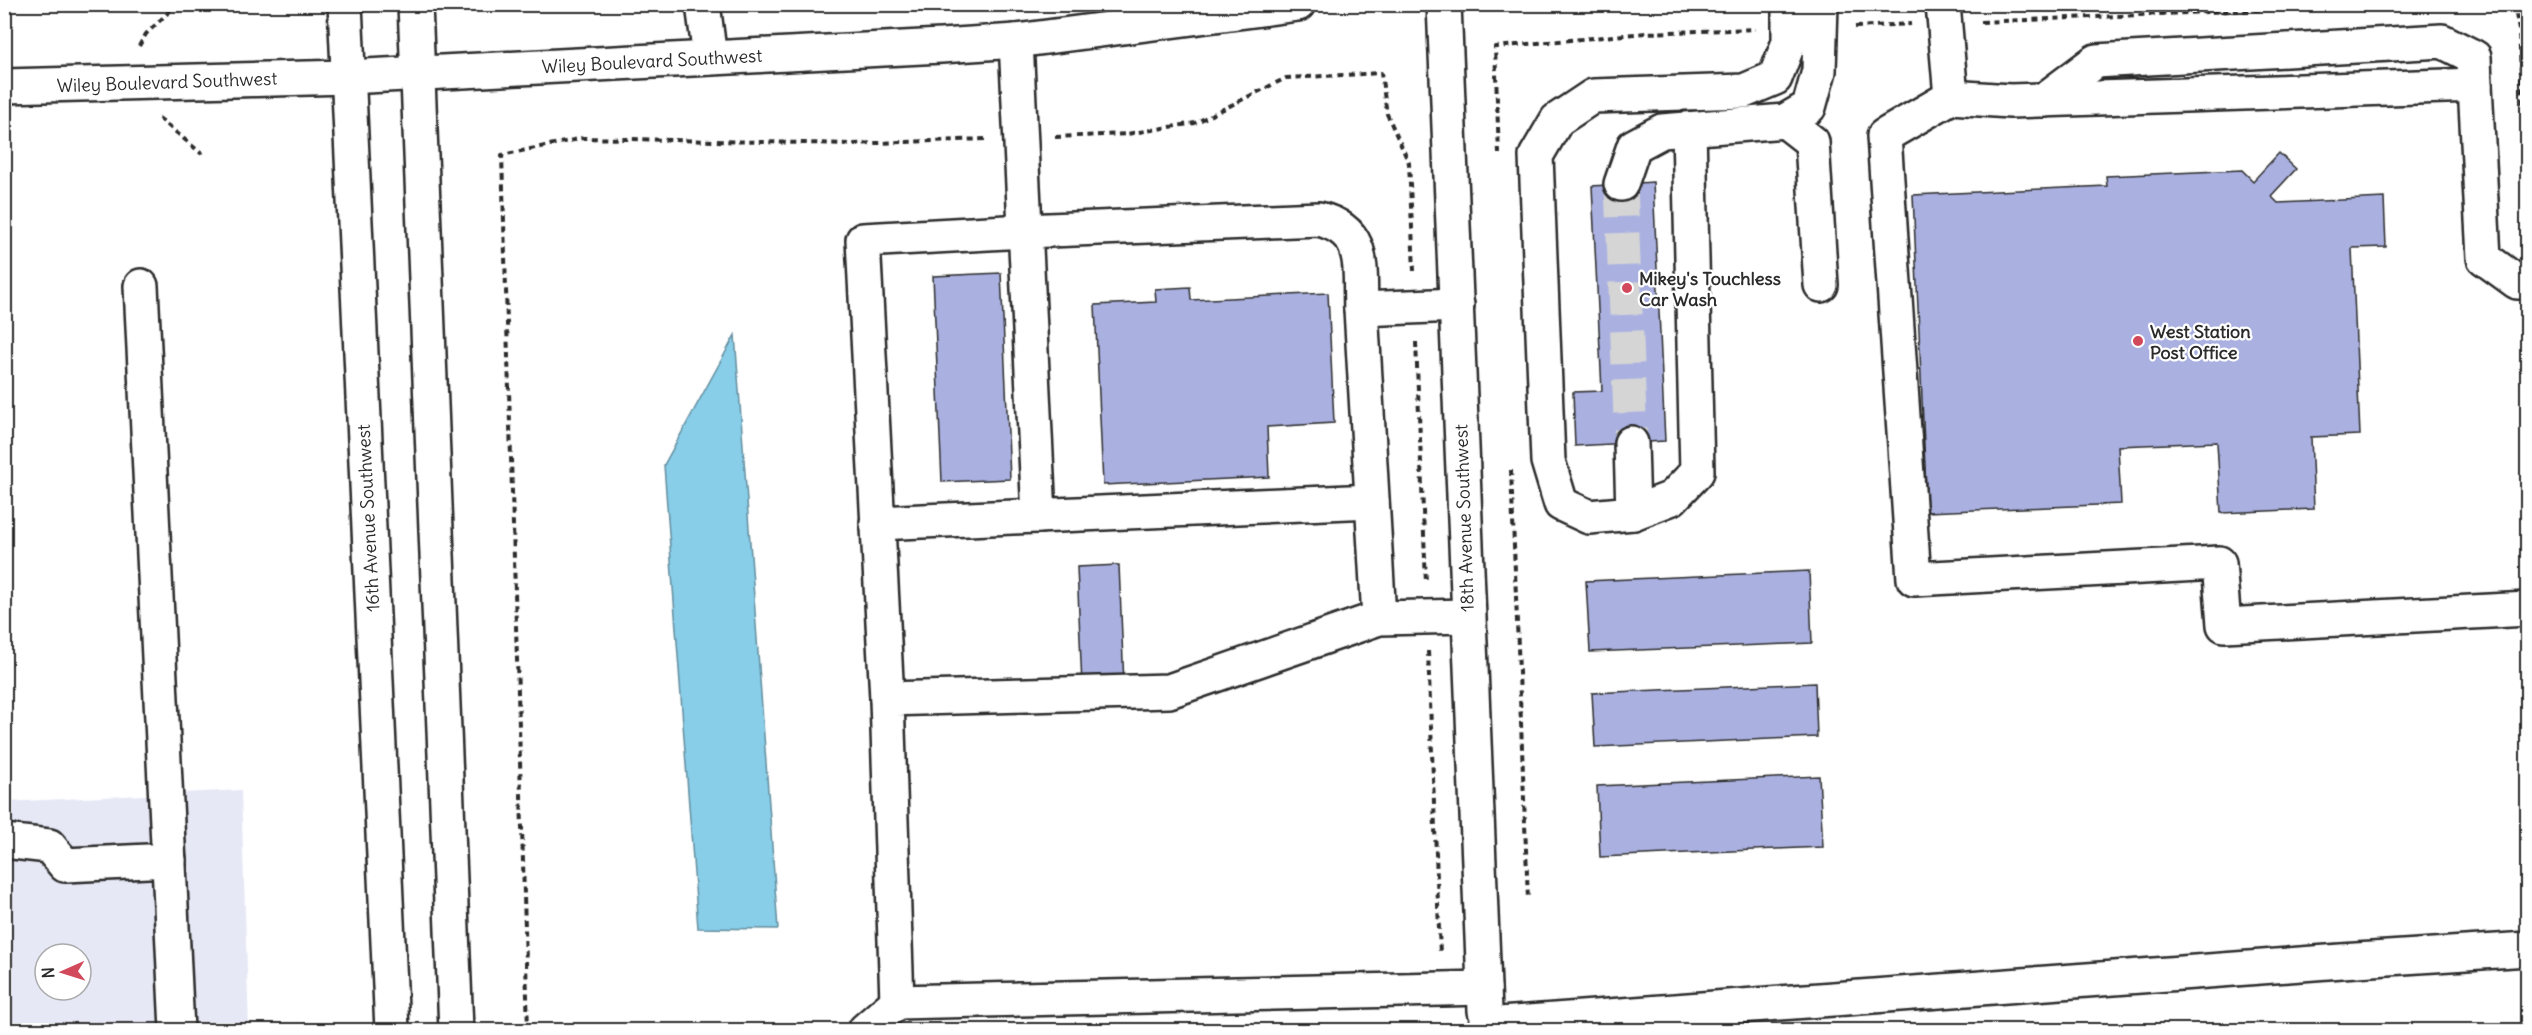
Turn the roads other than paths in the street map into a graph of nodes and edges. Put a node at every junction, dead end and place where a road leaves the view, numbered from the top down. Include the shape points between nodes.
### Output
1 (345, 4) edge
2 (415, 4) edge
3 (703, 4) edge
4 (1298, 4) edge
5 (1444, 4) edge
6 (1789, 4) edge
7 (1821, 4) edge
8 (1943, 4) edge
9 (1016, 41) junction
10 (710, 58) junction
11 (418, 73) junction
12 (347, 77) junction
13 (2475, 85) junction
14 (4, 86) edge
15 (1951, 97) junction
16 (2044, 100) junction
17 (1785, 121) junction
18 (1689, 129) junction
19 (1621, 184) tunnel mouth
20 (1025, 231) junction
21 (2528, 282) edge
22 (1821, 285) dead end
23 (141, 286) dead end
24 (1456, 305) junction
25 (1361, 309) junction
26 (1631, 443) tunnel mouth
27 (1372, 501) junction
28 (1633, 513) junction
29 (1039, 516) junction
30 (878, 523) junction
31 (2528, 609) edge
32 (1468, 616) junction
33 (1379, 618) junction
34 (887, 699) junction
35 (4, 841) edge
36 (169, 860) junction
37 (2528, 949) edge
38 (1484, 988) junction
39 (897, 1002) junction
40 (1486, 1028) edge
41 (177, 1030) edge
42 (392, 1030) edge
43 (456, 1030) edge
44 (865, 1030) edge

1 - 12 street, 16th Avenue Southwest
2 - 11 street
3 - 10 street
4 - 9 street, Wiley Boulevard Southwest
5 - 24 street, 18th Avenue Southwest
6 - 28 street via 1789,42 1775,78 1744,91 1593,96 1557,120 1536,156 1548,461 1561,504 1589,517
7 - 17 street via 1819,71 1809,107
8 - 15 street
9 - 10 street, Wiley Boulevard Southwest
9 - 20 street
10 - 11 street, Wiley Boulevard Southwest
11 - 12 street, Wiley Boulevard Southwest
11 - 43 street
12 - 14 street, Wiley Boulevard Southwest
12 - 42 street, 16th Avenue Southwest
13 - 16 street
13 - 16 street via 2474,57 2442,41 2096,61
13 - 21 street via 2484,258 2517,282
15 - 16 street
15 - 31 street via 1884,136 1914,579 2219,563 2224,625
17 - 18 street
17 - 22 street via 1812,142
18 - 19 street via 1662,130 1634,146
18 - 28 street via 1697,472 1672,498
20 - 25 street via 1319,219 1334,222 1350,234 1359,250
20 - 29 street
20 - 30 street via 863,240
23 - 36 street
24 - 25 street
24 - 32 street, 18th Avenue Southwest
25 - 27 street
26 - 28 street
27 - 29 street
27 - 33 street
29 - 30 street
30 - 34 street
32 - 33 street
32 - 38 street, 18th Avenue Southwest
33 - 34 street via 1169,691
34 - 39 street
35 - 36 street via 49,846 65,865
36 - 41 street
37 - 40 street
38 - 39 street
38 - 40 street, 18th Avenue Southwest
39 - 44 street

